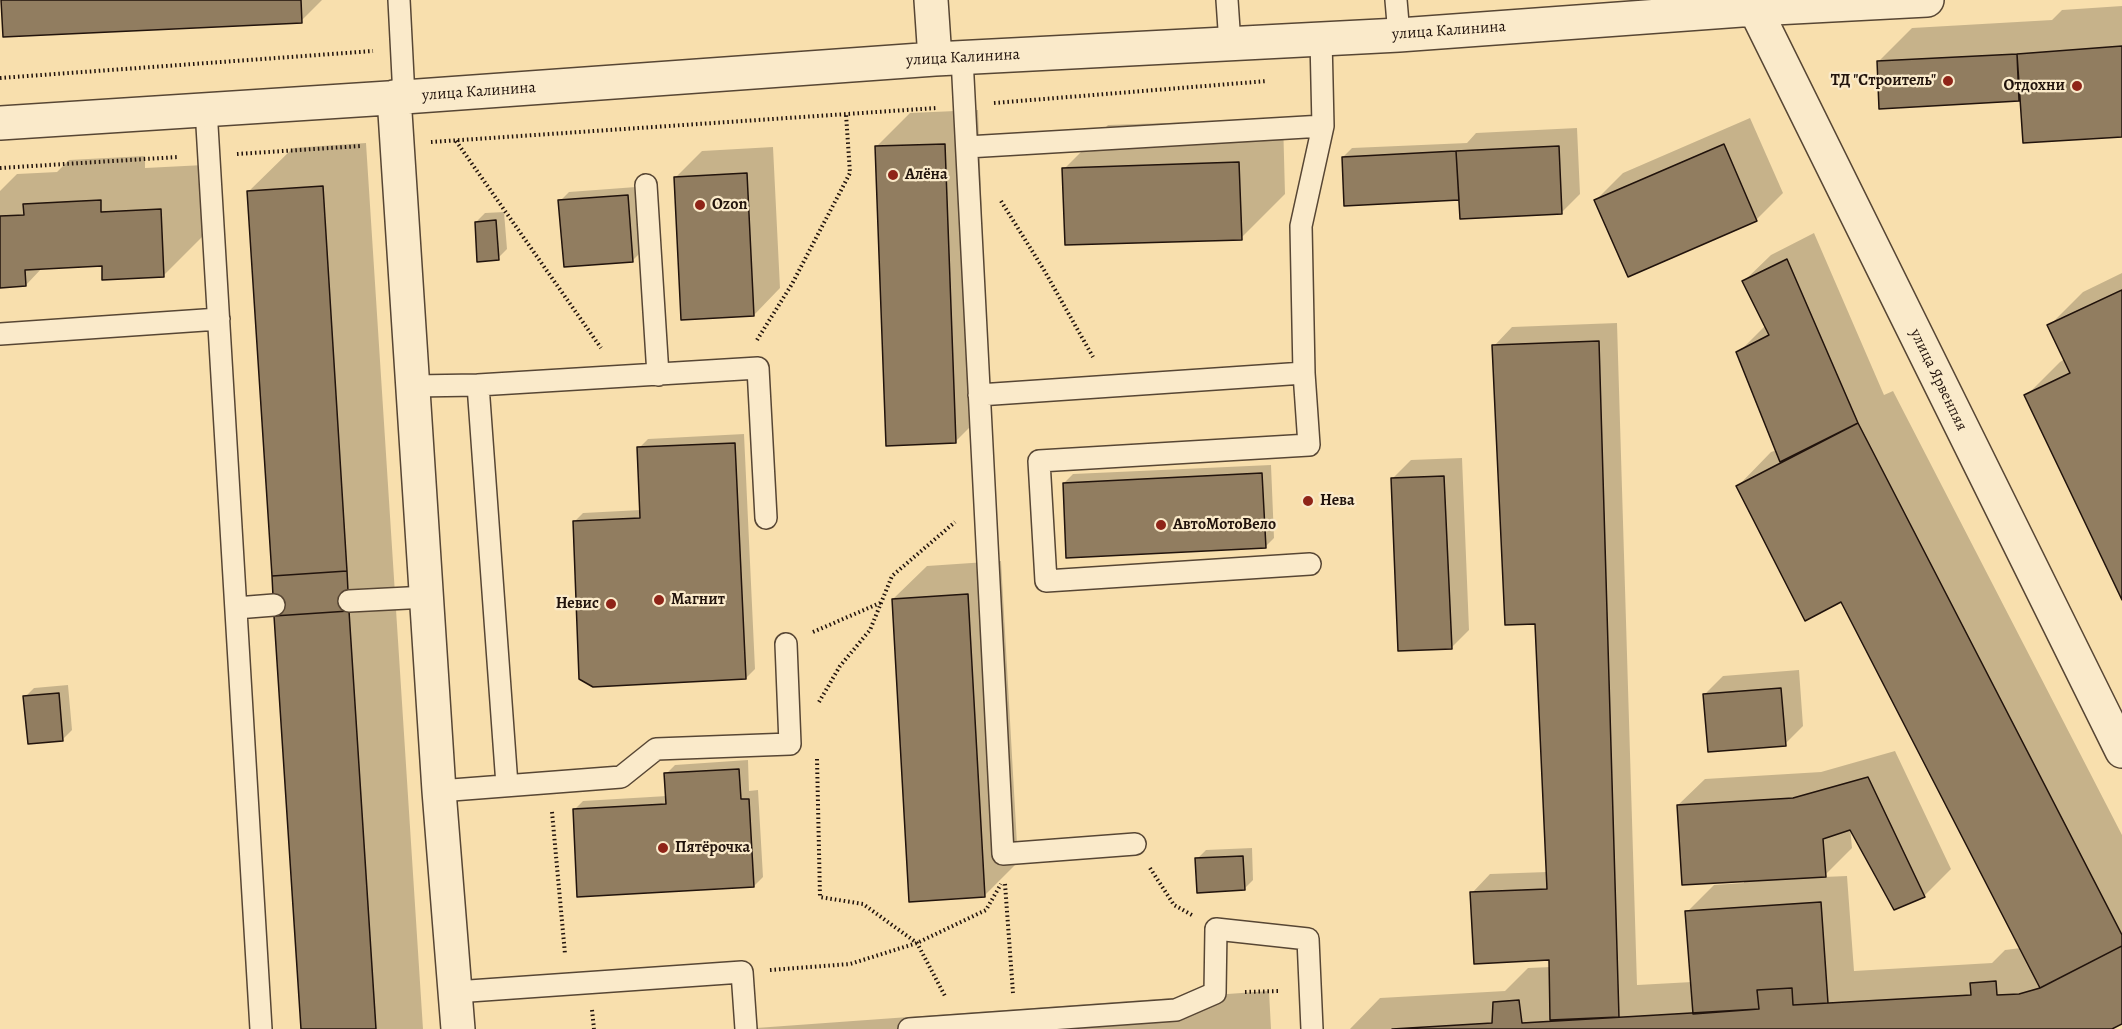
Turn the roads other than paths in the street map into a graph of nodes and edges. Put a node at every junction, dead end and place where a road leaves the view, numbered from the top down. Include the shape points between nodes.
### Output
1 (399, 0) edge
2 (931, 0) edge
3 (1227, 0) edge
4 (1396, 0) edge
5 (1927, 0) edge
6 (1652, 8) edge
7 (1755, 9) junction
8 (1399, 35) junction
9 (1321, 39) junction
10 (1230, 44) junction
11 (949, 59) junction
12 (399, 97) junction
13 (206, 109) junction
14 (0, 123) edge
15 (1323, 126) junction
16 (967, 147) junction
17 (646, 186) dead end
18 (219, 319) junction
19 (0, 334) edge
20 (1304, 373) junction
21 (658, 375) junction
22 (478, 385) junction
23 (414, 386) junction
24 (979, 395) junction
25 (766, 518) dead end
26 (1310, 564) dead end
27 (427, 597) junction
28 (349, 601) dead end
29 (274, 605) dead end
30 (236, 608) junction
31 (786, 644) road end
32 (2122, 752) edge
33 (507, 785) junction
34 (439, 790) junction
35 (1135, 844) road end
36 (455, 992) junction
37 (261, 1029) edge
38 (458, 1029) edge
39 (746, 1029) edge
40 (909, 1029) edge
41 (1312, 1029) edge

1 - 12 lane
2 - 11 street
3 - 10 lane
4 - 8 lane
5 - 7 street, улица Калинина
6 - 7 street, улица Калинина
6 - 8 street, улица Калинина
7 - 32 street, улица Ярвенпяя
8 - 9 street, улица Калинина
9 - 10 street, улица Калинина
9 - 15 lane
10 - 11 street, улица Калинина
11 - 12 street, улица Калинина
11 - 16 lane via 965,106
12 - 13 street, улица Калинина
12 - 23 street via 397,144
13 - 14 street, улица Калинина
13 - 18 lane
15 - 16 lane
15 - 20 lane via 1301,226
16 - 24 lane
17 - 21 lane
18 - 19 lane
18 - 30 lane
20 - 24 lane
20 - 26 lane via 1309,445 1039,461 1046,581
21 - 22 lane
21 - 25 lane via 758,368
22 - 23 lane
22 - 33 lane
23 - 27 street
24 - 35 lane via 1003,854
27 - 28 lane
27 - 34 street
29 - 30 lane
30 - 37 lane
31 - 33 lane via 790,744 656,749 621,777
33 - 34 lane
34 - 36 street
36 - 38 street
36 - 39 lane via 742,972
40 - 41 lane via 1176,1010 1215,993 1216,929 1308,939

